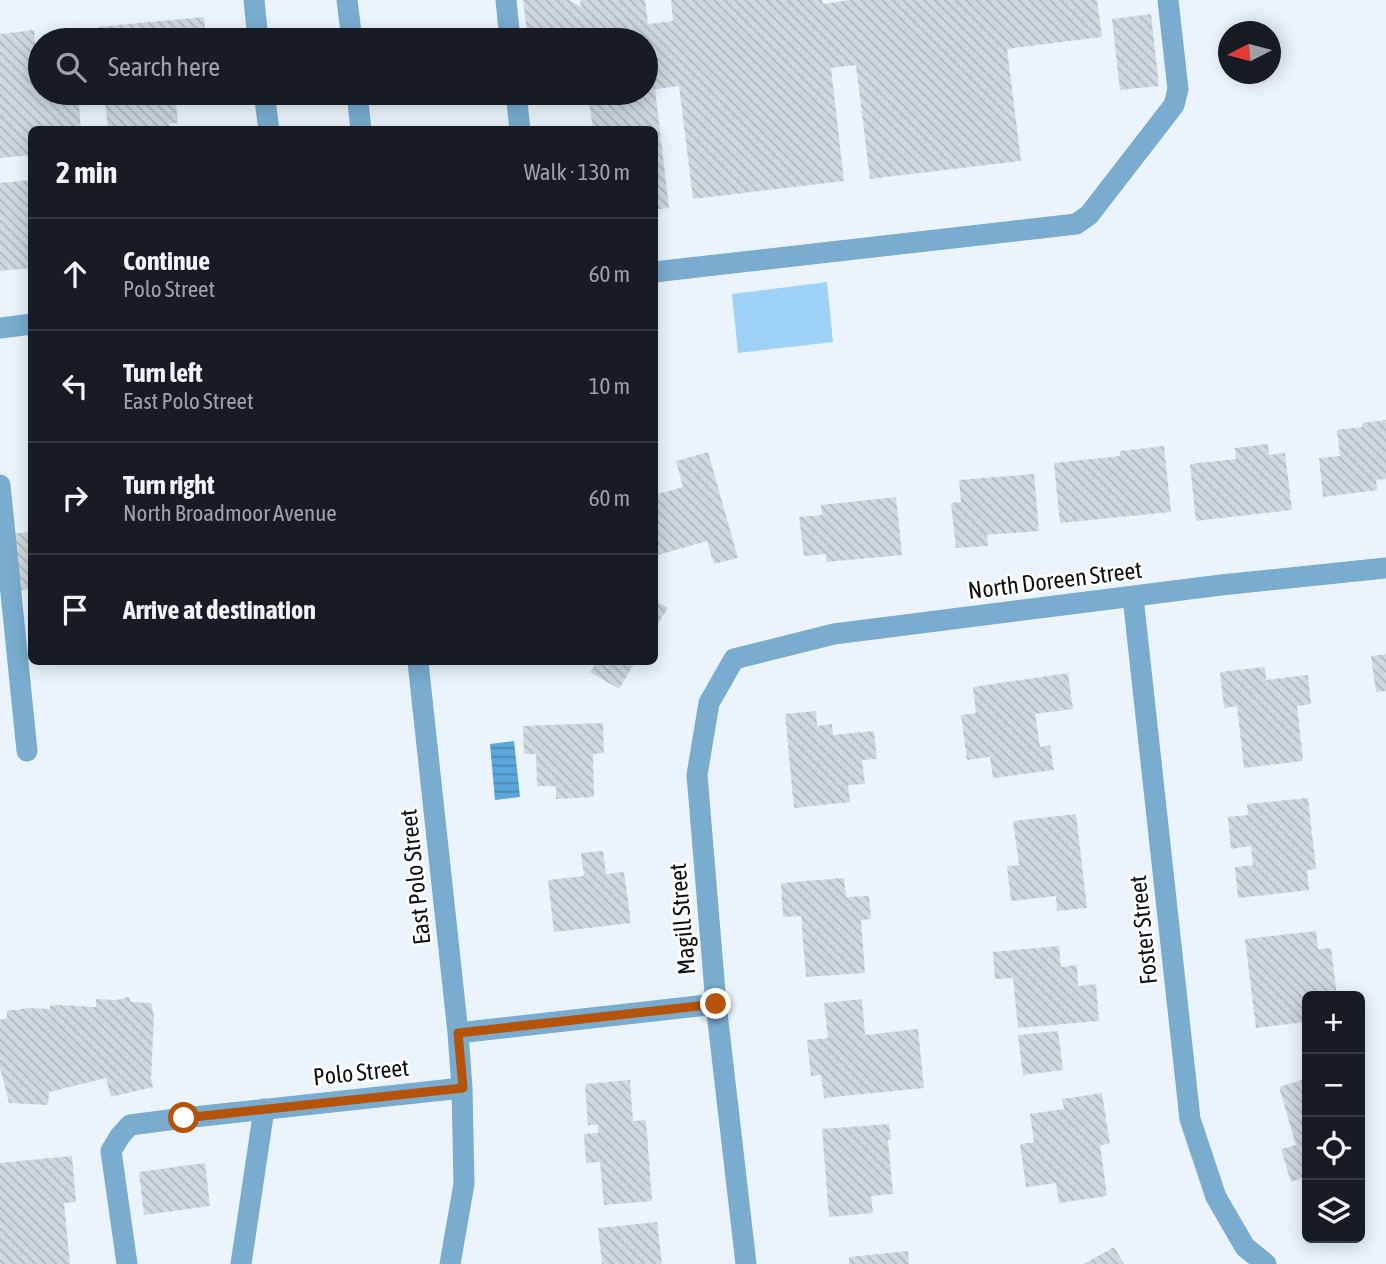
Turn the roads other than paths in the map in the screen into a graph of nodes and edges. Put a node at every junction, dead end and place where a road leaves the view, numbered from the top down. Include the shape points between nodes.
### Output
1 (254, 0) edge
2 (347, 0) edge
3 (506, 0) edge
4 (1168, 0) edge
5 (257, 28) edge
6 (350, 28) edge
7 (509, 28) edge
8 (266, 105) edge
9 (359, 105) edge
10 (517, 105) edge
11 (268, 126) edge
12 (361, 126) edge
13 (520, 126) edge
14 (658, 272) edge
15 (28, 324) edge
16 (0, 328) edge
17 (0, 485) edge
18 (1386, 568) edge
19 (1133, 597) junction
20 (734, 659) joint
21 (418, 665) edge
22 (27, 751) dead end
23 (716, 1004) junction
24 (458, 1033) junction
25 (463, 1088) junction
26 (264, 1109) junction
27 (127, 1264) edge
28 (241, 1264) edge
29 (450, 1264) edge
30 (746, 1264) edge
31 (1266, 1264) edge

1 - 5 street
2 - 6 street
3 - 7 street
4 - 14 street via 1178,89 1174,105 1089,215 1076,224
8 - 11 street
9 - 12 street
10 - 13 street
15 - 16 street
17 - 22 street
18 - 19 street, North Doreen Street
19 - 20 street, North Doreen Street via 834,634
19 - 31 street, Foster Street via 1190,1119 1216,1197 1245,1247
20 - 23 street, Magill Street via 709,703 697,775
21 - 24 street, East Polo Street
23 - 24 street
23 - 30 street, Magill Street
24 - 25 street, East Polo Street
25 - 26 street, Polo Street
25 - 29 street, East Polo Street via 464,1184
26 - 27 street, Polo Street via 130,1125 120,1136 111,1151
26 - 28 street

